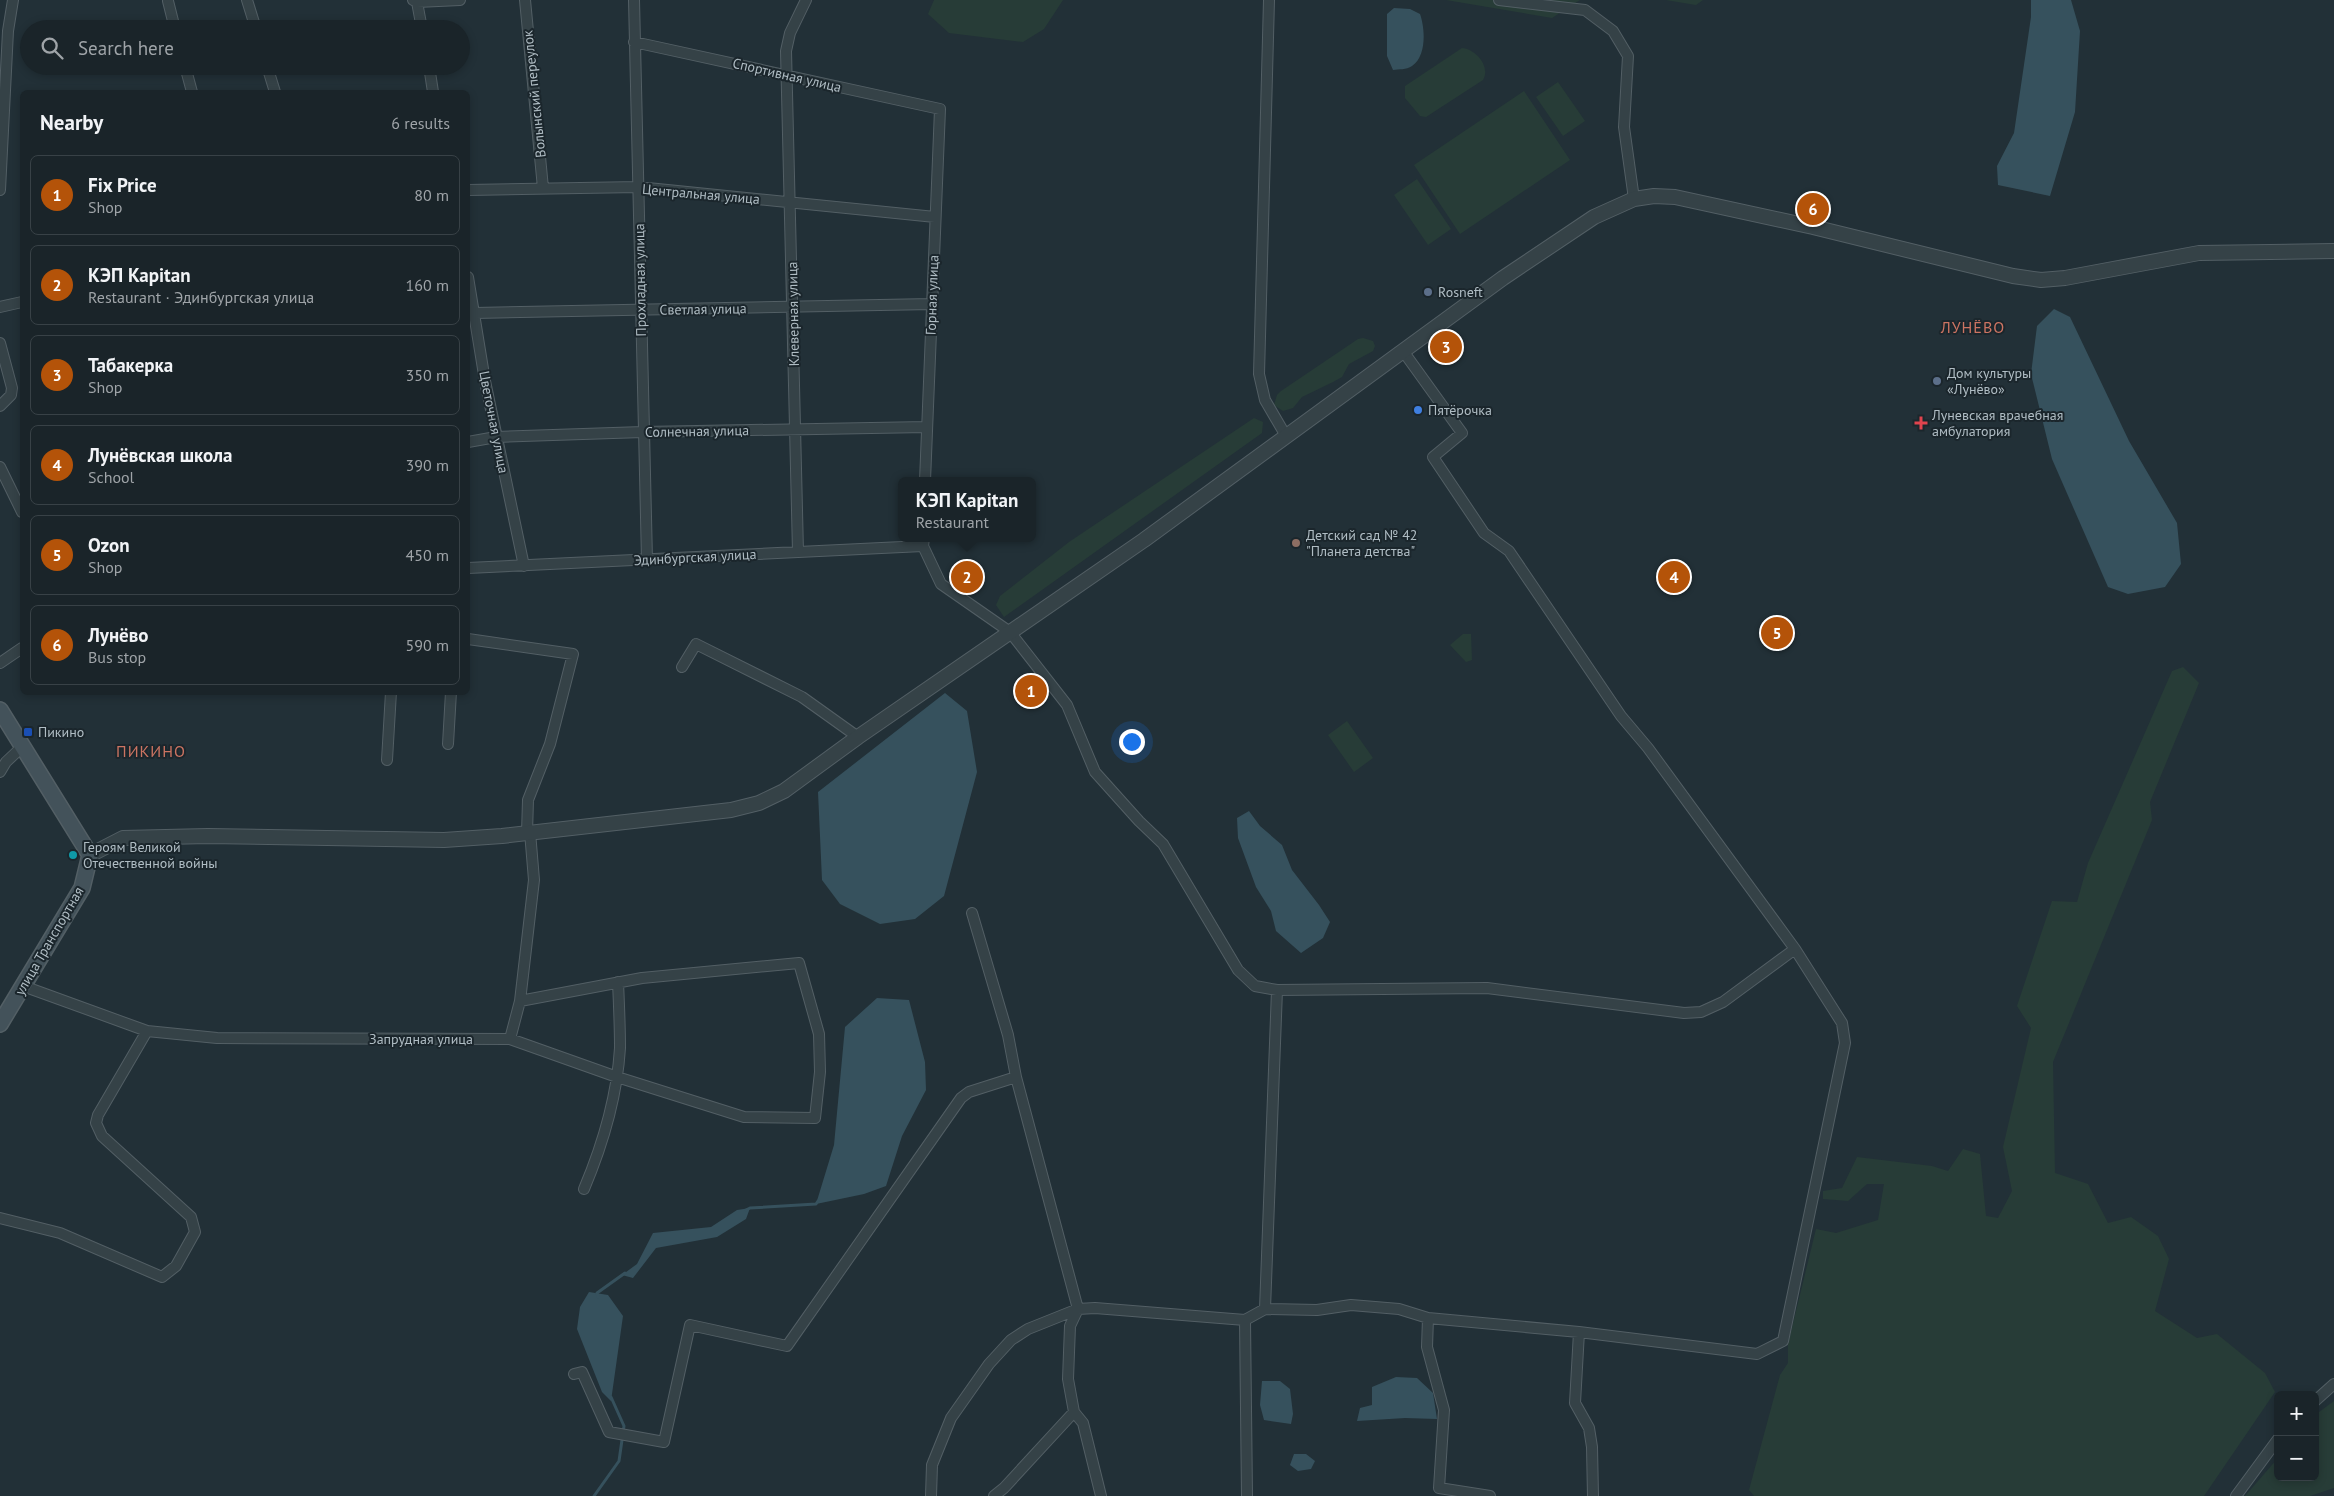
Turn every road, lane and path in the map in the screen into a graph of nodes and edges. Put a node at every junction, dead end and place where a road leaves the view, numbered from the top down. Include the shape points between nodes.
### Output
1 (13, 0) edge
2 (247, 0) edge
3 (460, 0) edge
4 (525, 0) edge
5 (634, 0) edge
6 (806, 0) edge
7 (1270, 0) edge
8 (1499, 0) edge
9 (168, 1) dead end
10 (415, 1) edge
11 (173, 20) edge
12 (253, 20) edge
13 (420, 20) edge
14 (634, 42) junction
15 (187, 75) edge
16 (270, 75) edge
17 (430, 75) edge
18 (788, 75) junction
19 (191, 90) edge
20 (274, 90) edge
21 (433, 90) edge
22 (940, 109) joint
23 (638, 187) junction
24 (543, 188) junction
25 (0, 190) edge
26 (470, 190) edge
27 (1634, 199) junction
28 (790, 202) junction
29 (934, 216) junction
30 (2334, 252) edge
31 (470, 287) edge
32 (20, 302) edge
33 (932, 304) junction
34 (793, 306) junction
35 (0, 307) edge
36 (641, 310) junction
37 (475, 313) junction
38 (0, 342) edge
39 (1403, 351) junction
40 (0, 406) edge
41 (795, 428) junction
42 (926, 428) junction
43 (643, 432) junction
44 (1286, 436) junction
45 (496, 437) junction
46 (470, 442) edge
47 (0, 467) edge
48 (925, 477) edge
49 (20, 508) edge
50 (924, 542) edge
51 (798, 552) junction
52 (647, 560) junction
53 (524, 566) junction
54 (470, 568) edge
55 (1010, 632) junction
56 (470, 639) edge
57 (20, 649) edge
58 (0, 663) edge
59 (682, 668) dead end
60 (391, 695) edge
61 (451, 695) edge
62 (0, 710) edge
63 (858, 737) junction
64 (448, 744) dead end
65 (23, 746) junction
66 (387, 760) dead end
67 (0, 772) edge
68 (528, 832) junction
69 (90, 854) junction
70 (972, 913) dead end
71 (1795, 949) junction
72 (618, 982) junction
73 (23, 986) junction
74 (1277, 990) junction
75 (520, 1000) junction
76 (0, 1024) edge
77 (146, 1031) junction
78 (510, 1039) junction
79 (617, 1077) junction
80 (1016, 1077) junction
81 (584, 1189) dead end
82 (0, 1218) edge
83 (1078, 1309) junction
84 (1265, 1309) junction
85 (1428, 1318) junction
86 (1245, 1320) junction
87 (1578, 1332) junction
88 (574, 1374) dead end
89 (2334, 1384) edge
90 (2319, 1397) edge
91 (1074, 1412) junction
92 (2274, 1445) edge
93 (931, 1496) edge
94 (994, 1496) edge
95 (1101, 1496) edge
96 (1247, 1496) edge
97 (1490, 1496) edge
98 (1593, 1496) edge
99 (2236, 1496) edge

1 - 25 street via 8,31
2 - 12 street
3 - 10 street
4 - 24 street, Волынский переулок
5 - 14 street, Прохладная улица
6 - 18 street, Клеверная улица via 790,33 786,51
7 - 44 street via 1259,374 1265,400
8 - 27 street via 1585,10 1613,31 1628,56 1624,127
9 - 11 street
10 - 13 street
14 - 18 street, Спортивная улица
14 - 23 street, Прохладная улица
15 - 19 street
16 - 20 street
17 - 21 street
18 - 22 street, Спортивная улица
18 - 28 street, Клеверная улица
22 - 29 street, Горная улица
23 - 24 street, Центральная улица
23 - 28 street, Центральная улица
23 - 36 street, Прохладная улица
24 - 26 street, Центральная улица
27 - 30 street via 1674,197 2041,280 2199,253
27 - 39 street via 1594,217
28 - 29 street, Центральная улица
28 - 34 street, Клеверная улица
29 - 33 street, Горная улица
31 - 37 street, Цветочная улица
32 - 35 street
33 - 34 street, Светлая улица
33 - 42 street, Горная улица
34 - 36 street, Светлая улица
34 - 41 street, Клеверная улица
36 - 37 street, Светлая улица
36 - 43 street, Прохладная улица
37 - 45 street, Цветочная улица
38 - 40 street via 12,388 11,395
39 - 44 street
39 - 71 street via 1462,433 1433,457 1463,504 1484,534 1509,551 1621,716
41 - 42 street, Солнечная улица
41 - 43 street, Солнечная улица
41 - 51 street, Клеверная улица
42 - 48 street, Горная улица
43 - 45 street, Солнечная улица
43 - 52 street, Прохладная улица
44 - 55 street via 1144,540
45 - 46 street, Солнечная улица
45 - 53 street, Цветочная улица
47 - 49 street
50 - 51 street, Эдинбургская улица
50 - 55 street via 940,584
51 - 52 street, Эдинбургская улица
52 - 53 street, Эдинбургская улица
53 - 54 street, Эдинбургская улица
55 - 63 street
55 - 74 street via 1067,705 1095,772 1163,844 1238,970 1255,986
56 - 68 street via 573,654 550,744 528,800
57 - 58 street
59 - 63 street via 696,644 802,697
60 - 66 street
61 - 64 street
62 - 65 main road
63 - 68 street via 784,791 759,803 731,810
65 - 67 street
65 - 69 main road
68 - 69 street via 444,840 208,836 123,838
68 - 75 street via 534,880
69 - 73 main road, улица Транспортная via 82,888
70 - 80 street via 1008,1035
71 - 74 street via 1723,1002 1702,1012 1684,1013 1487,988
71 - 87 street via 1842,1024 1845,1043 1783,1341 1757,1354
72 - 75 street
72 - 79 street via 620,1047
72 - 79 street, Запрудная улица via 799,964 819,1034 820,1072 815,1118 744,1117
73 - 76 main road, улица Транспортная
73 - 77 street, Запрудная улица
74 - 84 street
75 - 78 street
77 - 78 street, Запрудная улица via 217,1038
77 - 82 street via 98,1114 96,1123 102,1136 195,1224 195,1232 176,1266 162,1277 60,1234
78 - 79 street, Запрудная улица
79 - 81 street via 607,1127
80 - 83 street
80 - 88 street via 969,1092 961,1098 787,1346 690,1325 664,1442 610,1432 582,1372
83 - 86 street
83 - 91 street via 1070,1326 1068,1379
83 - 93 street via 1028,1329 1011,1340 988,1364 951,1418 932,1464
84 - 85 street via 1317,1310 1351,1305 1399,1309
84 - 86 street
85 - 87 street
85 - 97 street via 1427,1347 1444,1410 1439,1488
86 - 96 street
87 - 98 street via 1575,1403 1589,1428
89 - 90 street
91 - 94 street
91 - 95 street via 1084,1424
92 - 99 street

